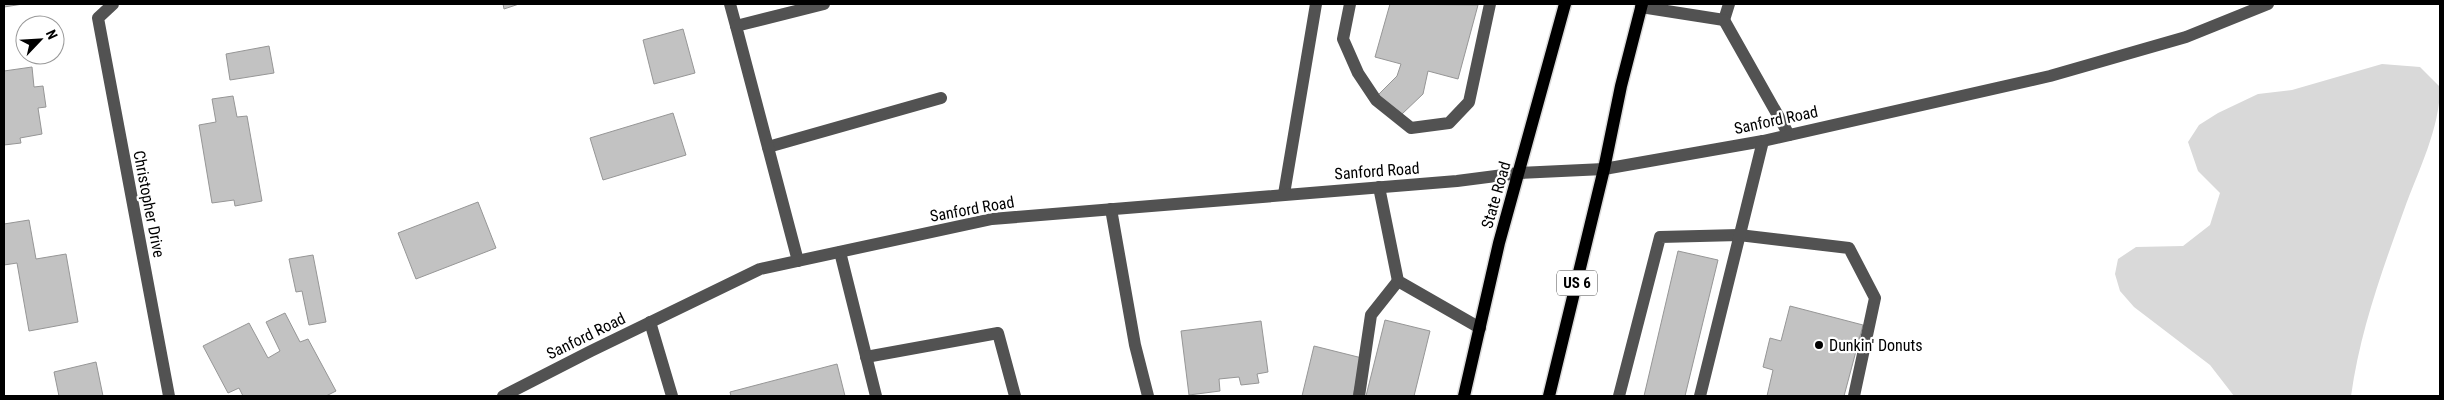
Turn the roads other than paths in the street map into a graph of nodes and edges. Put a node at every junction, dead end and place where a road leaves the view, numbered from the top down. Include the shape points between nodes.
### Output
1 (113, 4) edge
2 (730, 4) edge
3 (824, 4) edge
4 (1316, 4) edge
5 (1350, 4) edge
6 (1490, 4) edge
7 (1565, 4) edge
8 (1729, 4) edge
9 (2268, 4) edge
10 (1642, 5) edge
11 (1724, 20) junction
12 (736, 26) junction
13 (941, 98) dead end
14 (1789, 135) junction
15 (1763, 141) junction
16 (768, 147) junction
17 (1604, 169) junction
18 (1519, 173) junction
19 (1379, 187) junction
20 (1284, 194) junction
21 (1111, 208) junction
22 (1740, 235) junction
23 (840, 252) junction
24 (798, 261) junction
25 (1398, 281) junction
26 (650, 322) junction
27 (1480, 328) junction
28 (866, 357) junction
29 (169, 396) edge
30 (503, 396) edge
31 (672, 396) edge
32 (876, 396) edge
33 (1015, 396) edge
34 (1148, 396) edge
35 (1359, 396) edge
36 (1464, 396) edge
37 (1550, 396) edge
38 (1619, 396) edge
39 (1700, 396) edge
40 (1854, 396) edge

1 - 29 street, Christopher Drive via 98,18
2 - 12 street
3 - 12 street
4 - 20 street
5 - 6 street via 1343,39 1358,73 1376,100 1411,128 1449,123 1469,102
7 - 18 main road, State Road
8 - 11 street
9 - 14 street, Sanford Road via 2186,37 2050,76
10 - 11 street
10 - 17 main road, US 6
11 - 14 street
12 - 16 street
13 - 16 street
14 - 15 street, Sanford Road
15 - 17 street, Sanford Road
15 - 22 street
16 - 24 street
17 - 18 street, Sanford Road
17 - 37 main road, US 6
18 - 19 street, Sanford Road
18 - 27 main road, State Road
19 - 20 street, Sanford Road
19 - 25 street
20 - 21 street, Sanford Road
21 - 23 street, Sanford Road via 992,219
21 - 34 street via 1135,345
22 - 38 street via 1660,237
22 - 39 street
22 - 40 street via 1849,248 1875,298
23 - 24 street, Sanford Road
23 - 28 street
24 - 26 street, Sanford Road via 760,269
25 - 27 street
25 - 35 street via 1371,315
26 - 30 street, Sanford Road
26 - 31 street
27 - 36 main road, State Road
28 - 32 street
28 - 33 street via 998,333

